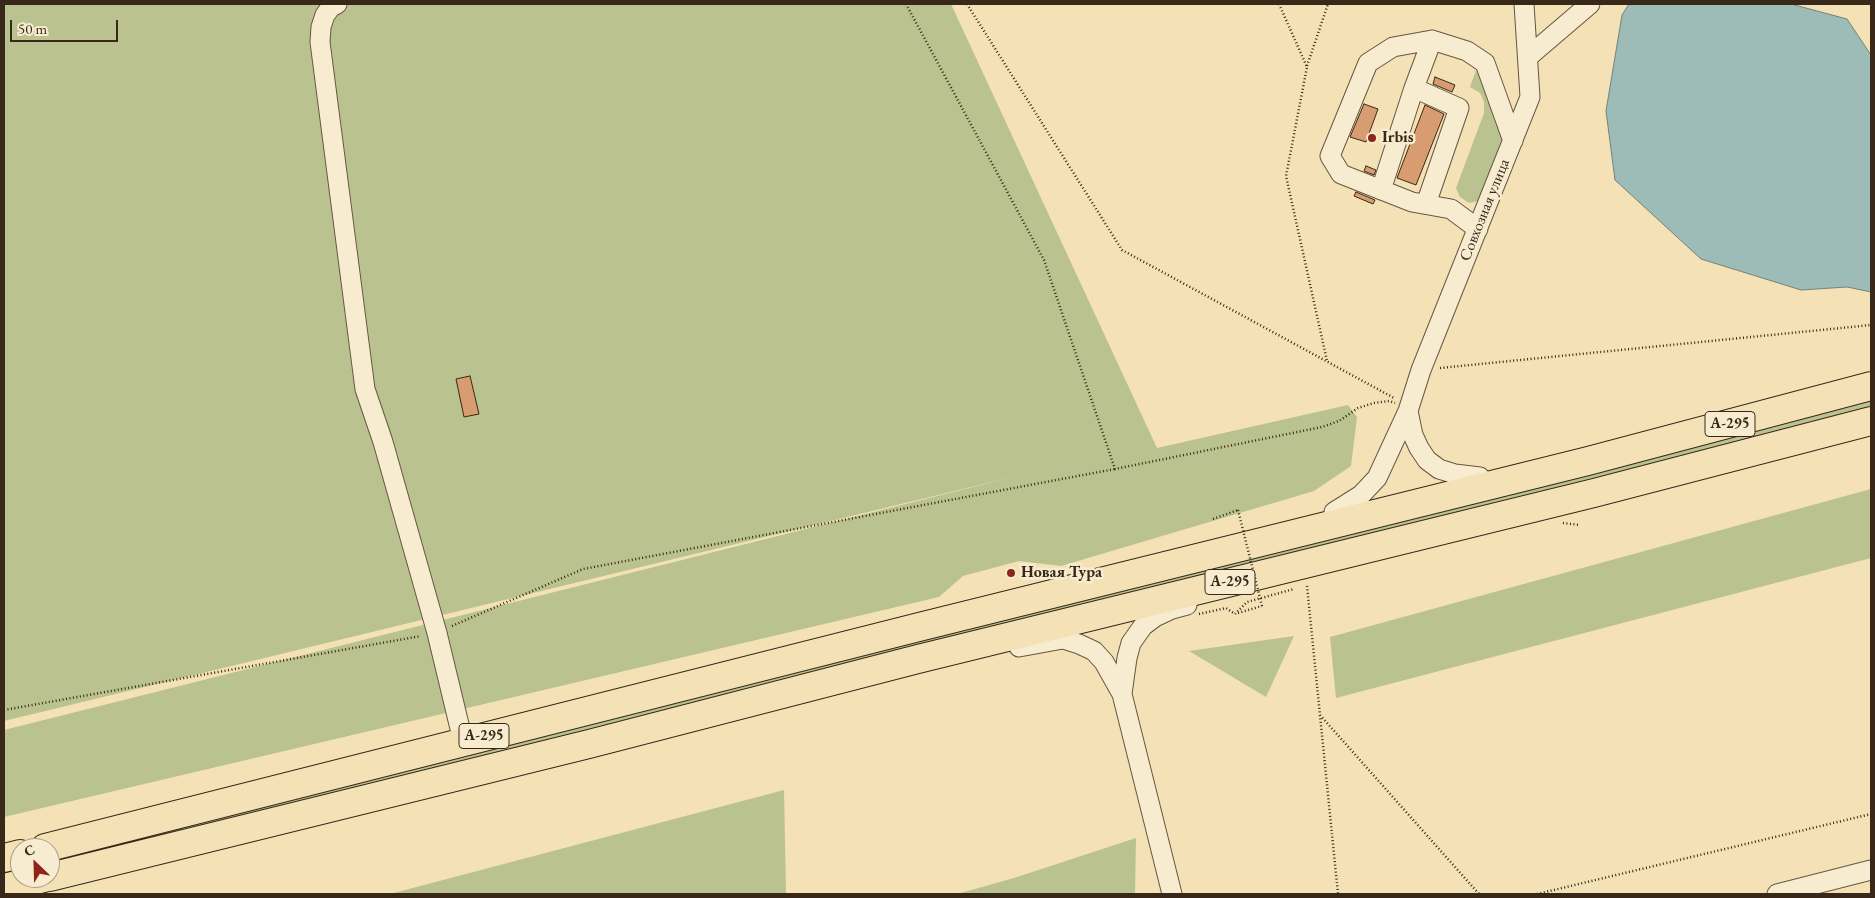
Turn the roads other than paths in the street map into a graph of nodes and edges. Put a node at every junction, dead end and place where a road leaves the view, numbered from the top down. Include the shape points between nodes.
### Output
1 (337, 4) edge
2 (1524, 4) edge
3 (1590, 4) edge
4 (1432, 40) junction
5 (1528, 57) junction
6 (1414, 88) junction
7 (1513, 141) junction
8 (1381, 190) junction
9 (1426, 204) junction
10 (1478, 229) junction
11 (1871, 386) edge
12 (1408, 408) junction
13 (1871, 421) edge
14 (1588, 461) junction
15 (1480, 477) junction
16 (1334, 512) junction
17 (1303, 574) junction
18 (923, 626) junction
19 (918, 659) junction
20 (1122, 694) junction
21 (463, 741) junction
22 (60, 844) edge
23 (1871, 870) edge
24 (60, 875) edge
25 (1172, 894) edge
26 (1777, 894) edge

1 - 21 street via 324,15 320,42 365,389 383,442
2 - 5 street, Совхозная улица
3 - 5 street
4 - 6 street
4 - 7 street via 1467,51 1486,64
4 - 8 street via 1393,46 1368,63 1330,156 1341,174
5 - 7 street, Совхозная улица via 1530,97
6 - 8 street
6 - 9 street via 1460,108
7 - 10 street, Совхозная улица
8 - 9 street
9 - 10 street via 1451,209
10 - 12 street, Совхозная улица
11 - 14 highway, А-295
12 - 15 street via 1413,435 1428,460 1447,472
12 - 16 street, Совхозная улица via 1377,478 1362,495
13 - 17 highway, А-295 via 1594,493
14 - 15 street, А-295 via 1565,459 1543,462
14 - 18 highway, А-295
15 - 16 street, А-295
16 - 18 street, А-295 via 1015,591 967,606
17 - 19 highway, А-295
17 - 20 street via 1172,609 1155,617 1143,626 1132,643
18 - 21 highway, А-295
19 - 20 street via 949,664 1063,640 1094,651
19 - 24 highway, А-295
20 - 25 street
21 - 22 highway, А-295
23 - 26 street

